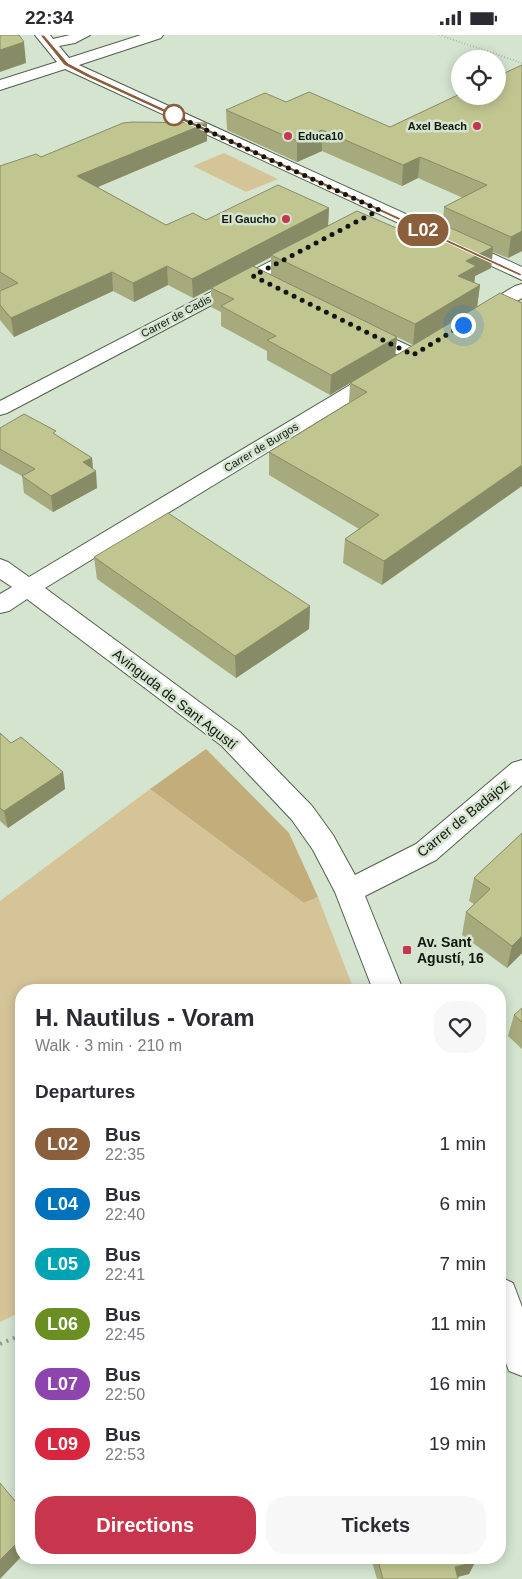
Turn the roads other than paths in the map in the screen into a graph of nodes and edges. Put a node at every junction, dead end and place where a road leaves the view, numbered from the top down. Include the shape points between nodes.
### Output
1 (83, 35) edge
2 (156, 35) edge
3 (46, 40) edge
4 (66, 64) junction
5 (0, 85) edge
6 (321, 240) edge
7 (522, 274) edge
8 (253, 276) junction
9 (270, 285) edge
10 (522, 290) edge
11 (342, 320) edge
12 (463, 325) edge
13 (0, 409) edge
14 (0, 567) edge
15 (29, 587) junction
16 (0, 605) edge
17 (522, 770) edge
18 (349, 891) junction
19 (386, 984) edge
20 (506, 1312) edge
21 (522, 1358) edge

1 - 3 street via 70,40
2 - 4 street
3 - 4 street
4 - 5 street
4 - 7 street via 371,214
6 - 8 street, Carrer de Cadis
8 - 9 street
8 - 13 street, Carrer de Cadis
10 - 12 street
11 - 15 street, Carrer de Burgos via 422,350
14 - 15 street, Avinguda de Sant Agustí
15 - 16 street, Carrer de Burgos
15 - 18 street, Avinguda de Sant Agustí via 231,739 302,813 323,843
17 - 18 street, Carrer de Badajoz via 426,852
18 - 19 street, Avinguda de Sant Agustí
20 - 21 street

